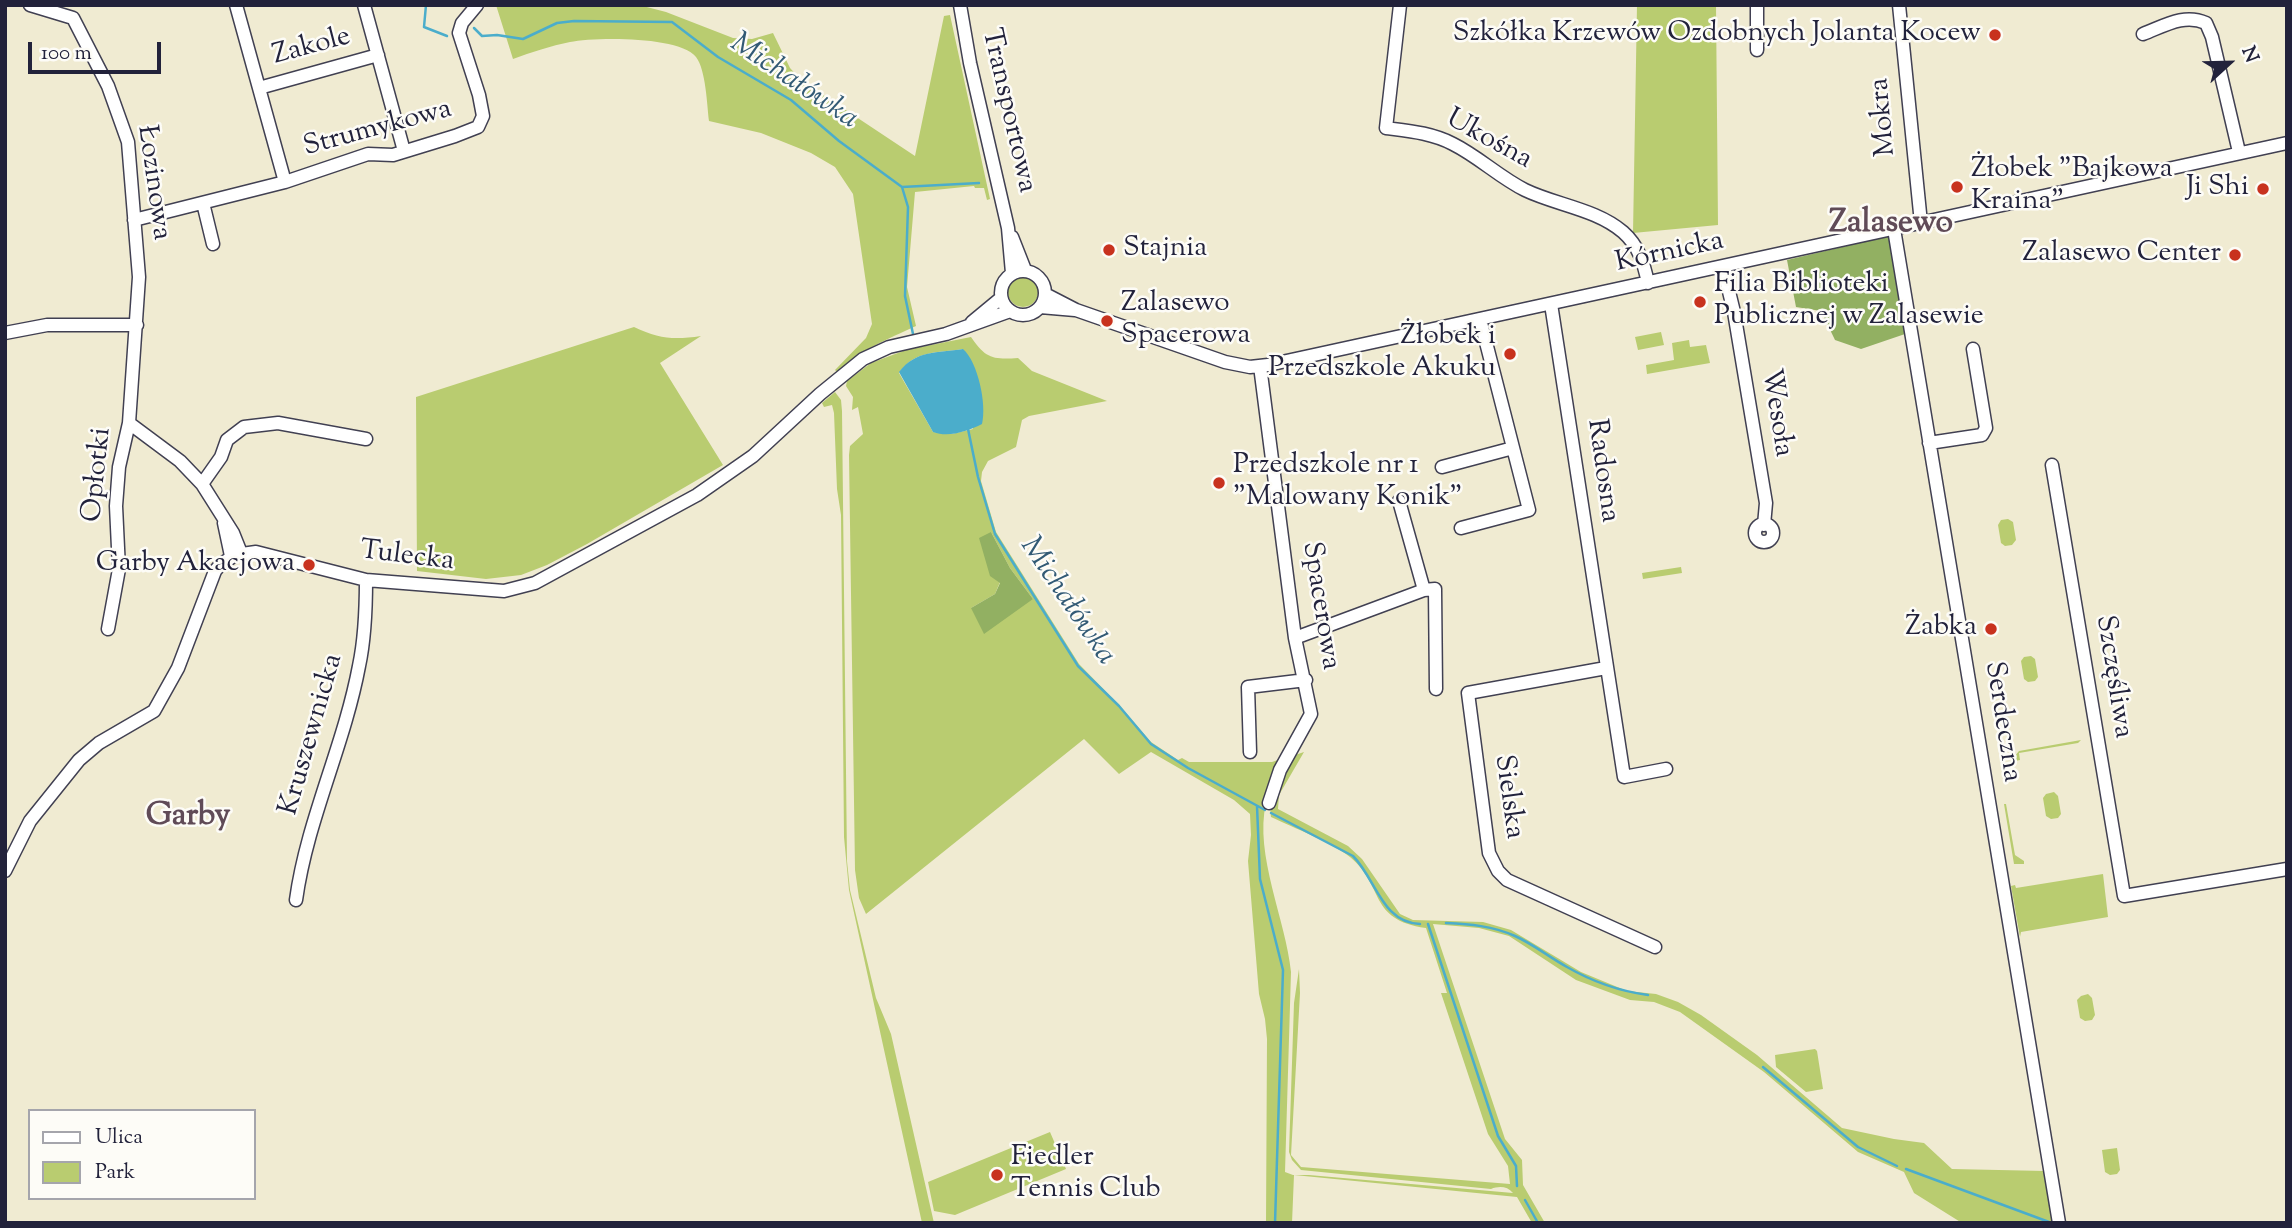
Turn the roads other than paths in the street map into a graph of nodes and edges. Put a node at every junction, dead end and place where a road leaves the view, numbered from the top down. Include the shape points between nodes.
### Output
1 (30, 5) edge
2 (236, 5) edge
3 (364, 5) edge
4 (477, 5) edge
5 (960, 5) edge
6 (1400, 5) edge
7 (1757, 5) edge
8 (1899, 5) edge
9 (71, 12) edge
10 (2143, 34) dead end
11 (1757, 50) dead end
12 (378, 55) junction
13 (259, 88) junction
14 (2284, 143) edge
15 (404, 151) junction
16 (2239, 152) junction
17 (285, 182) junction
18 (203, 203) junction
19 (134, 220) junction
20 (1921, 223) junction
21 (1008, 228) junction
22 (1894, 229) junction
23 (213, 244) dead end
24 (1723, 267) junction
25 (1026, 270) junction
26 (1012, 273) junction
27 (1648, 284) junction
28 (1045, 294) junction
29 (1001, 298) junction
30 (1551, 304) junction
31 (1040, 307) junction
32 (1076, 310) junction
33 (1010, 311) junction
34 (1480, 319) junction
35 (970, 325) junction
36 (137, 326) junction
37 (5, 332) edge
38 (1973, 349) dead end
39 (1260, 366) junction
40 (129, 423) junction
41 (366, 439) dead end
42 (1929, 443) junction
43 (1513, 448) junction
44 (2052, 465) dead end
45 (1442, 467) dead end
46 (202, 484) junction
47 (1399, 501) dead end
48 (1764, 524) dead end
49 (1461, 528) dead end
50 (236, 554) junction
51 (366, 580) junction
52 (1424, 590) junction
53 (108, 629) dead end
54 (1295, 638) junction
55 (1606, 668) junction
56 (1306, 680) junction
57 (1436, 689) dead end
58 (1250, 752) dead end
59 (1665, 769) dead end
60 (1269, 803) dead end
61 (2287, 869) edge
62 (5, 871) edge
63 (296, 900) dead end
64 (1655, 947) dead end
65 (2059, 1223) edge

1 - 9 street, Łozinowa
2 - 13 street
3 - 12 street, Zakole
4 - 15 street, Strumykowa via 459,33 479,95 483,116 478,127
5 - 21 street, Transportowa
6 - 27 street, Ukośna via 1386,128 1445,140 1526,190 1610,223 1636,247
7 - 11 street
8 - 20 street, Mokra
9 - 19 street, Łozinowa via 108,86 128,142
10 - 16 street via 2177,20 2195,18 2206,23
12 - 13 street, Zakole
12 - 15 street, Zakole
13 - 17 street
14 - 16 street, Kórnicka
15 - 17 street, Strumykowa via 368,154
16 - 20 street, Kórnicka
17 - 18 street, Strumykowa
18 - 19 street, Strumykowa
18 - 23 street
19 - 36 street, Łozinowa
20 - 22 street, Kórnicka
21 - 25 street, Transportowa
21 - 26 street, Transportowa
22 - 24 street, Kórnicka
22 - 42 street, Serdeczna
24 - 27 street, Kórnicka
24 - 48 street, Wesoła via 1766,503
25 - 26 street
25 - 28 street via 1042,281
26 - 29 street via 1002,284
27 - 30 street, Kórnicka
28 - 31 street
28 - 32 street, Kórnicka
29 - 33 street
29 - 35 street
30 - 34 street, Kórnicka
30 - 55 street, Radosna
31 - 32 street, Kórnicka
31 - 33 street via 1025,315
32 - 39 street, Kórnicka via 1224,362
33 - 35 street
34 - 39 street, Kórnicka
34 - 43 street
35 - 51 street, Tulecka via 863,359 753,456 713,485 535,583 491,592
36 - 37 street via 47,325
36 - 40 street, Opłotki
38 - 42 street via 1986,428 1982,435
39 - 54 street, Spacerowa
40 - 46 street via 180,461
40 - 53 street, Opłotki via 116,506 119,569
41 - 46 street via 278,423 244,427 227,440
42 - 65 street, Serdeczna
43 - 45 street
43 - 49 street via 1529,510
44 - 61 street, Szczęśliwa via 2124,896
46 - 50 street via 233,533
47 - 52 street
50 - 51 street, Tulecka via 262,553
50 - 62 street via 215,571 178,668 154,711 79,760 30,821
51 - 63 street, Kruszewnicka via 359,667 304,855
52 - 54 street
52 - 57 street via 1435,589
54 - 56 street, Spacerowa
55 - 59 street, Radosna via 1624,777
55 - 64 street, Sielska via 1468,693 1489,853 1507,880
56 - 58 street via 1248,687
56 - 60 street, Spacerowa via 1311,714 1280,770

